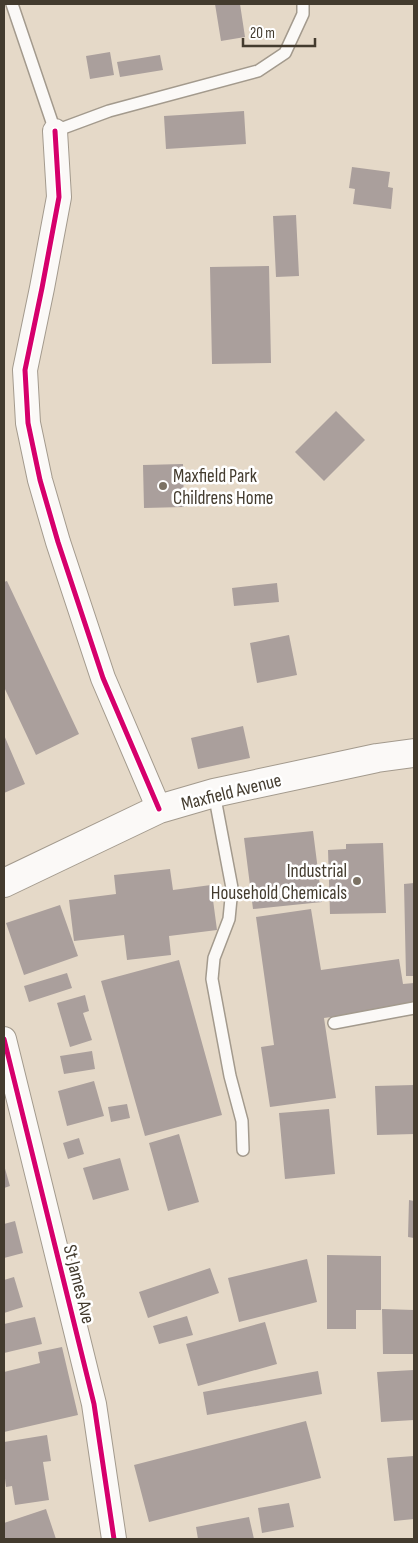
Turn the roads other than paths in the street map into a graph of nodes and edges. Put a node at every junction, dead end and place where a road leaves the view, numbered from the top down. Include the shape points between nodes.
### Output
1 (12, 4) edge
2 (303, 4) edge
3 (56, 131) junction
4 (414, 753) edge
5 (214, 793) junction
6 (159, 809) junction
7 (4, 883) edge
8 (414, 1008) edge
9 (334, 1023) dead end
10 (4, 1039) edge
11 (243, 1150) dead end
12 (114, 1539) edge

1 - 3 lane
2 - 3 lane via 303,14 285,53 258,71 109,111
3 - 6 street via 59,197 25,370 28,423 58,542 103,678
4 - 5 main road, Maxfield Avenue
5 - 6 main road, Maxfield Avenue
5 - 11 lane via 232,888 228,918 214,958 212,979 242,1121
6 - 7 main road, Maxfield Avenue
8 - 9 lane
10 - 12 street, St James Ave via 94,1404

